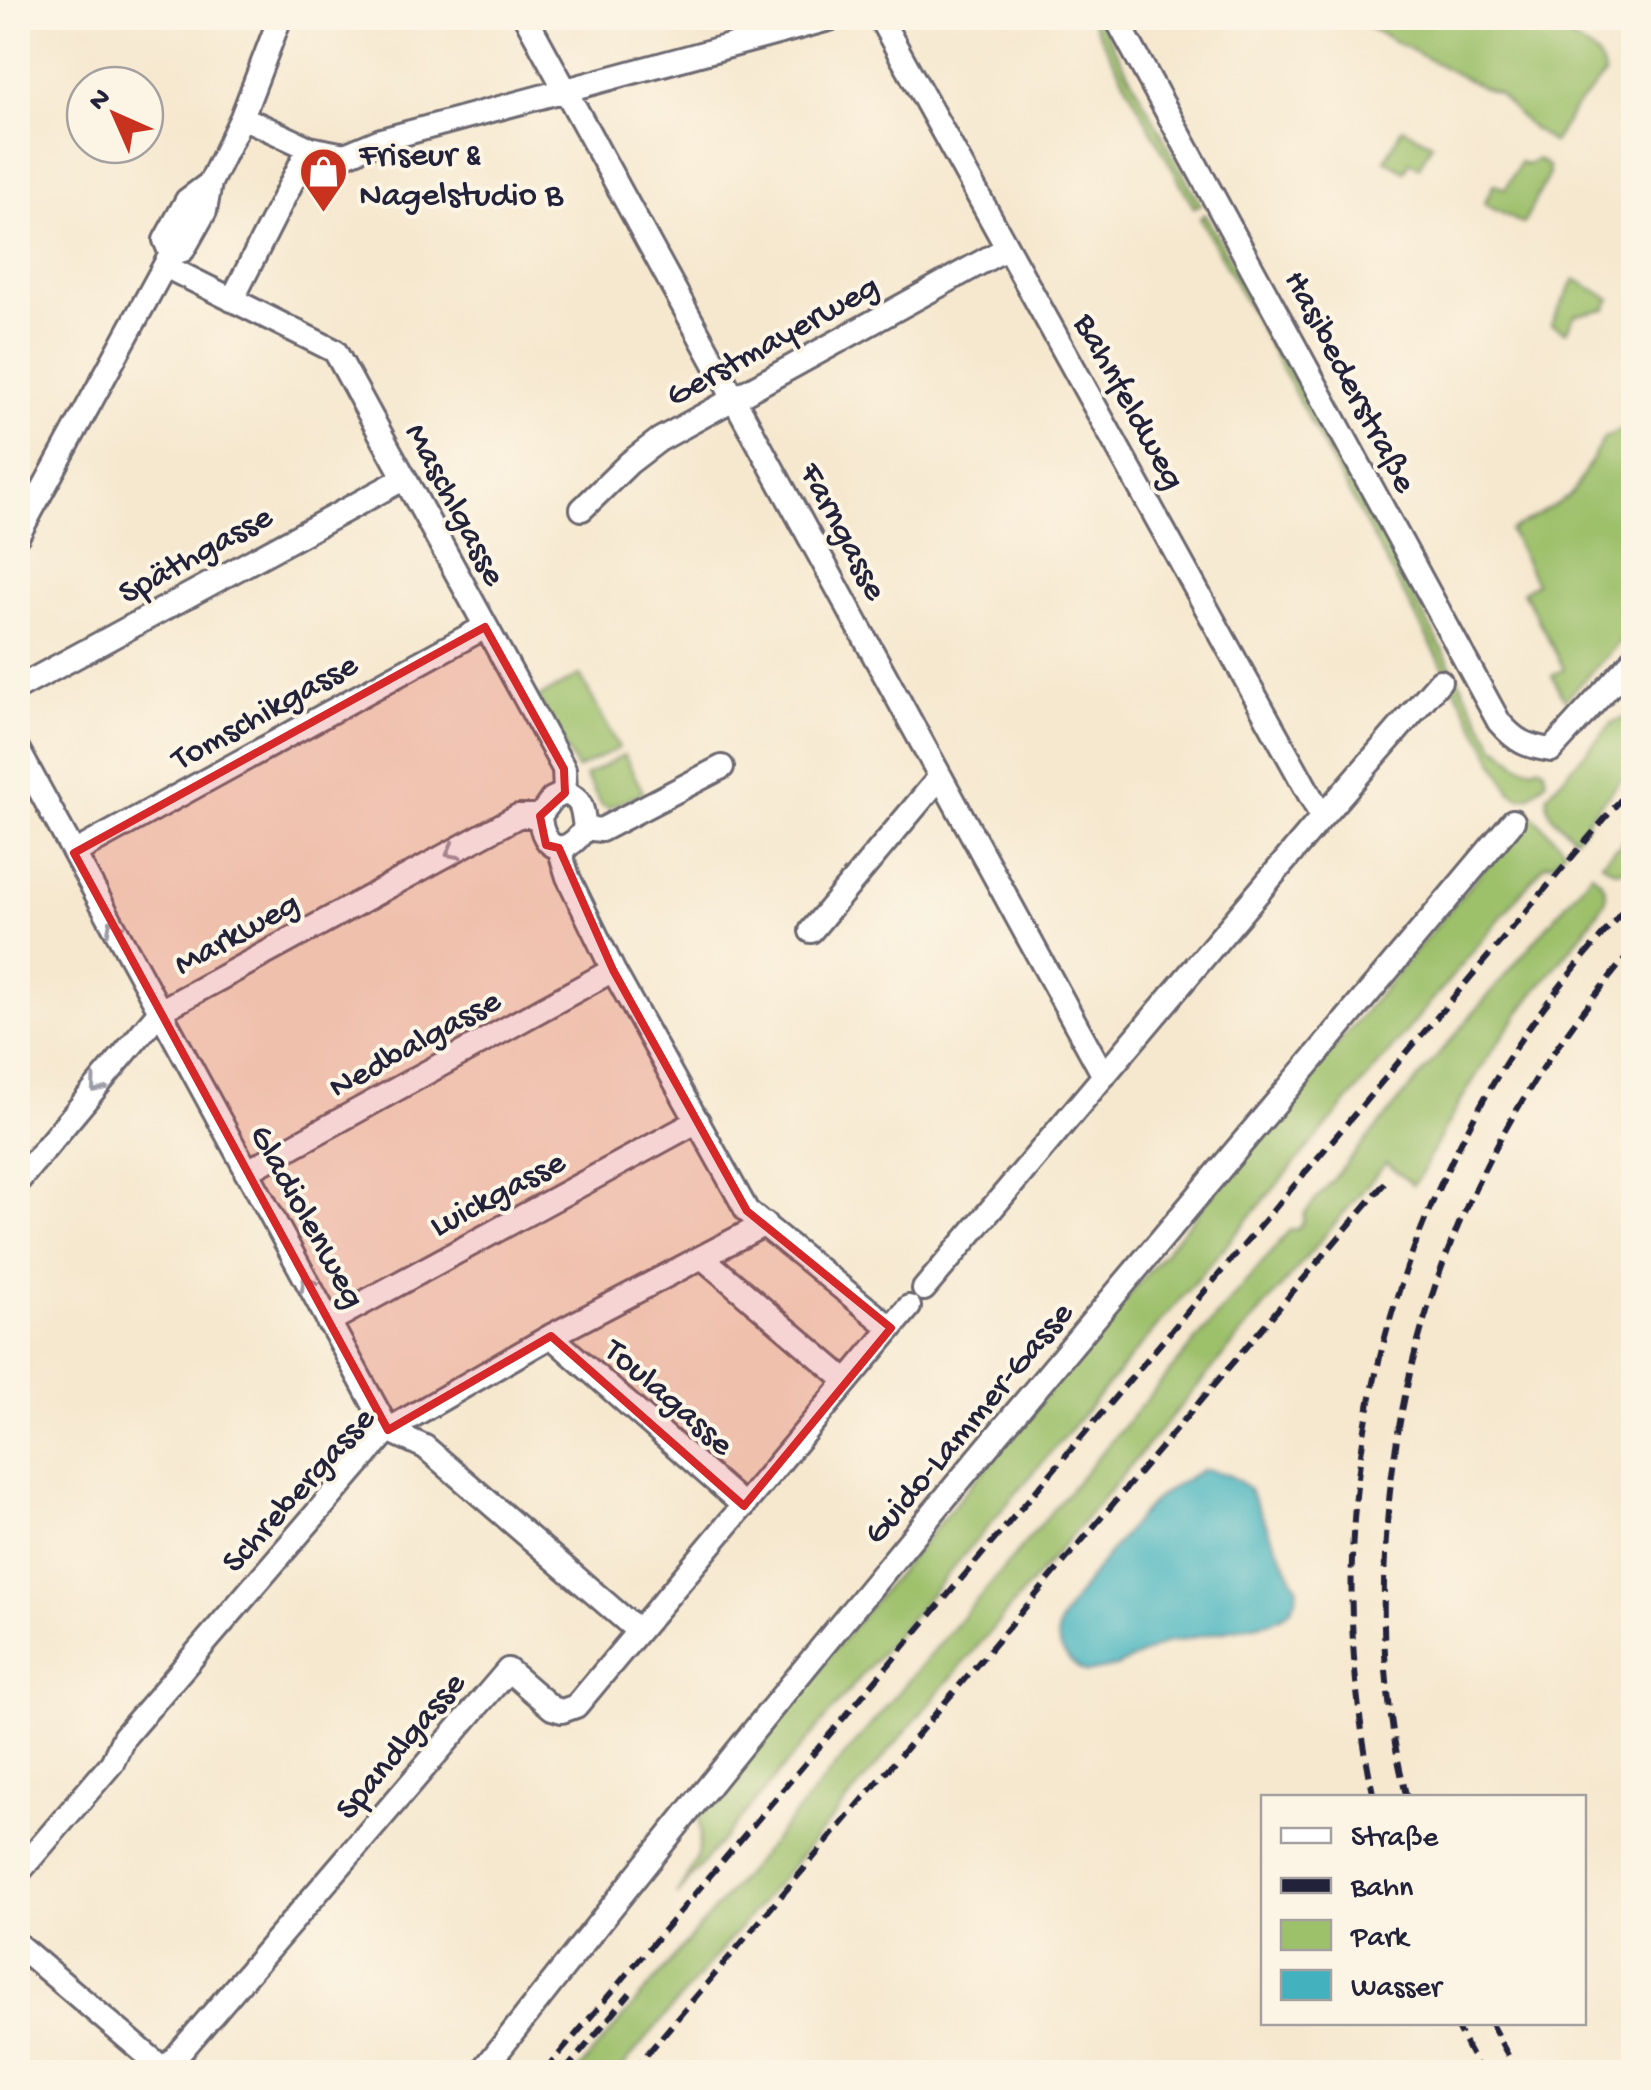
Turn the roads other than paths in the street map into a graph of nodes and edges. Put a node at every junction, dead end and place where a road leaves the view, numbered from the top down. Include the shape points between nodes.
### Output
1 (280, 18) edge
2 (526, 18) edge
3 (833, 18) edge
4 (880, 18) edge
5 (1116, 18) edge
6 (565, 90) junction
7 (242, 117) junction
8 (309, 148) junction
9 (1007, 248) junction
10 (168, 260) junction
11 (232, 300) junction
12 (734, 397) junction
13 (405, 478) junction
14 (582, 510) dead end
15 (18, 535) edge
16 (486, 627) junction
17 (1634, 659) edge
18 (1440, 681) dead end
19 (18, 688) edge
20 (18, 750) edge
21 (722, 767) dead end
22 (940, 777) junction
23 (565, 793) junction
24 (540, 816) junction
25 (1322, 817) junction
26 (1513, 821) dead end
27 (585, 828) junction
28 (559, 848) junction
29 (74, 852) junction
30 (811, 932) dead end
31 (614, 970) junction
32 (160, 1011) junction
33 (1104, 1076) junction
34 (698, 1121) junction
35 (246, 1172) junction
36 (18, 1181) edge
37 (766, 1224) junction
38 (702, 1257) junction
39 (328, 1322) junction
40 (891, 1328) junction
41 (551, 1336) junction
42 (847, 1381) junction
43 (388, 1430) junction
44 (744, 1506) junction
45 (638, 1630) junction
46 (18, 1873) edge
47 (18, 1945) edge
48 (165, 2072) edge
49 (482, 2072) edge

1 - 7 street
2 - 6 street, Farngasse
3 - 6 street
4 - 9 street, Bahnfeldweg
5 - 17 street, Hasibederstraße via 1499,722 1512,737 1551,750
6 - 8 street via 345,155
6 - 12 street, Farngasse
7 - 8 street
7 - 10 street via 210,183 205,211 184,250
8 - 11 street
9 - 12 street, Gerstmayerweg
9 - 25 street, Bahnfeldweg
10 - 11 street, Maschlgasse
10 - 15 street
11 - 13 street, Maschlgasse via 336,351
12 - 14 street, Gerstmayerweg via 659,440
12 - 22 street, Farngasse
13 - 16 street, Maschlgasse
13 - 19 street, Späthgasse
16 - 23 street, Maschlgasse via 564,770
16 - 29 street, Tomschikgasse
18 - 25 street
20 - 29 street, Gladiolenweg
21 - 27 street via 601,830
22 - 30 street
22 - 33 street, Farngasse
23 - 24 street via 552,798
23 - 27 street via 576,797
24 - 28 street via 544,838
24 -> 32 street, Markweg via 518,816
25 - 33 street
26 - 49 street, Guido-Lammer-Gasse via 700,1796
27 - 28 street
28 - 31 street
32 -> 29 street, Gladiolenweg
31 - 34 street
31 - 35 street, Nedbalgasse
32 - 35 street, Gladiolenweg
32 -> 36 street, Markweg
33 - 40 street
34 - 37 street via 747,1211
34 - 39 street, Luickgasse
39 -> 35 street, Gladiolenweg
37 - 38 street, Schrebergasse
37 - 40 street
38 - 41 street, Schrebergasse
38 - 42 street
39 - 43 street, Gladiolenweg
40 - 42 street, Spandlgasse
41 - 43 street, Schrebergasse
41 - 44 street, Toulagasse
42 - 44 street, Spandlgasse
43 - 45 street via 429,1450
43 - 46 street, Schrebergasse via 124,1737 112,1763
44 - 45 street, Spandlgasse
45 - 48 street, Spandlgasse via 572,1709 552,1708 508,1670
47 - 48 street

